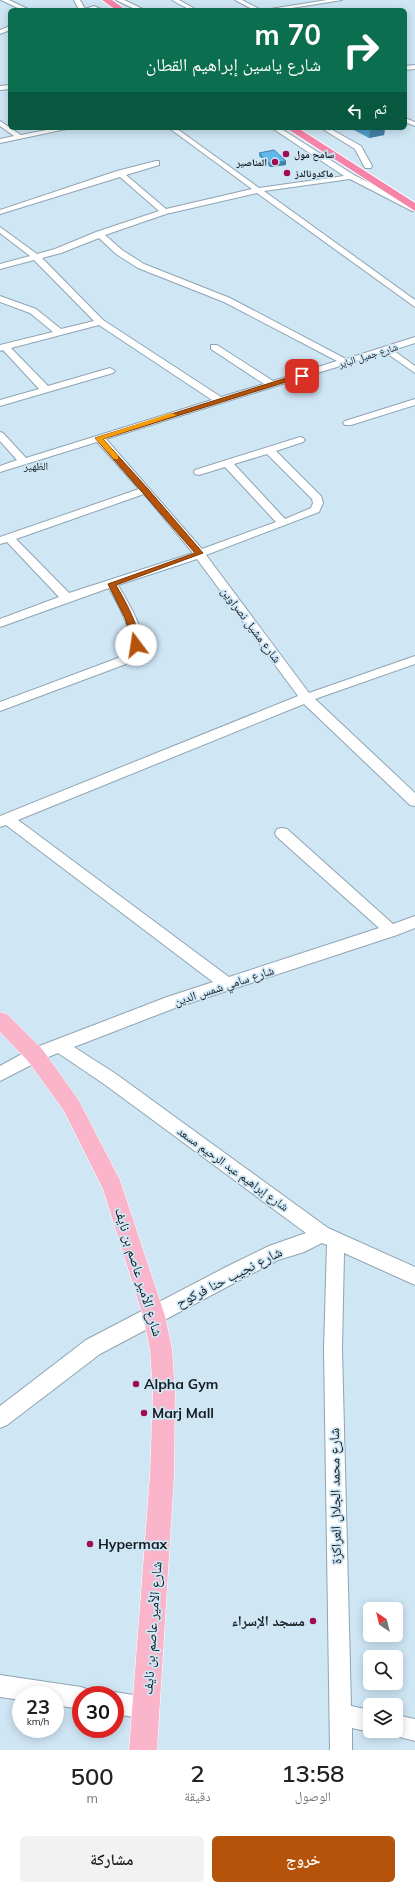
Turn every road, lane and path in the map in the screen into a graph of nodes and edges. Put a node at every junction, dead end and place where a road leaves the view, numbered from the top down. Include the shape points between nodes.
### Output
1 (4, 0) edge
2 (93, 0) edge
3 (106, 0) edge
4 (120, 0) edge
5 (175, 0) edge
6 (238, 0) edge
7 (339, 0) edge
8 (142, 1) dead end
9 (129, 4) junction
10 (22, 8) edge
11 (106, 8) edge
12 (119, 8) edge
13 (138, 8) edge
14 (190, 8) edge
15 (254, 8) edge
16 (281, 8) edge
17 (10, 130) edge
18 (57, 130) edge
19 (175, 130) edge
20 (278, 130) edge
21 (294, 130) edge
22 (313, 130) edge
23 (327, 130) edge
24 (20, 137) junction
25 (0, 141) edge
26 (156, 162) dead end
27 (368, 166) junction
28 (120, 173) junction
29 (351, 177) junction
30 (259, 190) junction
31 (415, 195) edge
32 (415, 209) edge
33 (0, 212) edge
34 (164, 212) junction
35 (0, 229) edge
36 (99, 234) junction
37 (36, 257) junction
38 (0, 266) edge
39 (2, 301) edge
40 (415, 304) edge
41 (100, 322) junction
42 (57, 332) junction
43 (415, 340) edge
44 (2, 347) edge
45 (214, 347) dead end
46 (386, 349) junction
47 (345, 362) junction
48 (415, 370) edge
49 (110, 371) dead end
50 (272, 385) junction
51 (46, 390) junction
52 (219, 400) junction
53 (415, 402) edge
54 (0, 403) edge
55 (348, 423) dead end
56 (0, 435) edge
57 (98, 438) junction
58 (300, 440) dead end
59 (268, 449) junction
60 (24, 462) junction
61 (227, 463) junction
62 (0, 469) edge
63 (199, 472) dead end
64 (146, 490) junction
65 (283, 523) junction
66 (5, 540) edge
67 (199, 553) junction
68 (112, 584) junction
69 (67, 598) junction
70 (0, 623) edge
71 (415, 660) edge
72 (306, 698) junction
73 (0, 707) edge
74 (415, 801) edge
75 (4, 821) edge
76 (282, 833) dead end
77 (415, 922) edge
78 (392, 931) junction
79 (227, 984) junction
80 (0, 1020) edge
81 (60, 1046) junction
82 (35, 1055) junction
83 (0, 1074) edge
84 (329, 1238) junction
85 (415, 1276) edge
86 (154, 1316) junction
87 (0, 1418) edge
88 (0, 1686) edge
89 (72, 1697) edge
90 (124, 1704) edge
91 (146, 1708) junction
92 (340, 1715) junction
93 (363, 1720) edge
94 (403, 1727) edge
95 (415, 1730) edge
96 (143, 1750) edge
97 (341, 1750) edge

1 - 10 street
2 - 11 highway
3 - 12 highway
4 - 9 street
5 - 14 street
6 - 15 street
7 - 16 street
8 - 9 street
9 - 13 street
17 - 24 street
18 - 24 street
19 - 30 street
20 - 29 street
21 - 32 highway
22 - 27 highway
23 - 27 street via 358,148
24 - 25 street
26 - 28 street
27 - 31 highway
28 - 33 street
28 - 34 street
29 - 30 street
29 - 32 street
30 - 34 street
30 - 40 street
34 - 36 street
35 - 37 street
36 - 37 street
36 - 47 street via 119,252 141,266 227,300
37 - 38 street
37 - 41 street
39 - 42 street via 29,313
41 - 42 street
41 - 52 street
42 - 44 street
43 - 46 street, شارع جميل الباير
44 - 51 street
45 - 50 street
46 - 47 street, شارع جميل الباير
46 - 48 street
47 - 50 street, شارع جميل الباير
49 - 51 street
50 - 52 street, شارع جميل الباير
51 - 54 street
52 - 57 street, شارع جميل الباير
53 - 55 street
56 - 60 street
57 - 60 street, شارع جميل الباير
57 - 64 street, شارع مشيل نصراوين
58 - 59 street
59 - 61 street
59 - 65 street via 317,498 315,510
60 - 62 street, شارع جميل الباير
61 - 63 street
61 - 65 street
64 - 66 street
64 - 67 street, شارع مشيل نصراوين
65 - 67 street
66 - 69 street
67 - 68 street
67 - 72 street, شارع مشيل نصراوين
68 - 69 street
68 - 73 street via 137,640 129,656 122,661
69 - 70 street
71 - 72 street
72 - 74 street, شارع مشيل نصراوين
72 - 75 street
75 - 79 street
76 - 78 street
77 - 78 street, شارع سامي شمس الدين
78 - 79 street, شارع سامي شمس الدين
79 - 81 street, شارع سامي شمس الدين via 172,1002
80 - 82 main road, شارع الأمير عاصم بن نايف
81 - 82 street, شارع سامي شمس الدين
81 - 84 street, شارع إبراهيم عبد الرحيم مسعد via 110,1079
82 - 83 street, شارع سامي شمس الدين
82 - 86 main road, شارع الأمير عاصم بن نايف via 71,1106 113,1187
84 - 85 street, شارع إبراهيم عبد الرحيم مسعد
84 - 86 street, شارع نجيب حنا فركوح via 275,1252
84 - 92 street, شارع محمد الجلال العراكزة
86 - 87 street, شارع نجيب حنا فركوح via 94,1347
86 - 91 main road, شارع الأمير عاصم بن نايف via 161,1349 164,1392 162,1475
88 - 89 street
90 - 91 street
91 - 96 main road, شارع الأمير عاصم بن نايف
92 - 93 street
92 - 97 street, شارع محمد الجلال العراكزة
94 - 95 street

